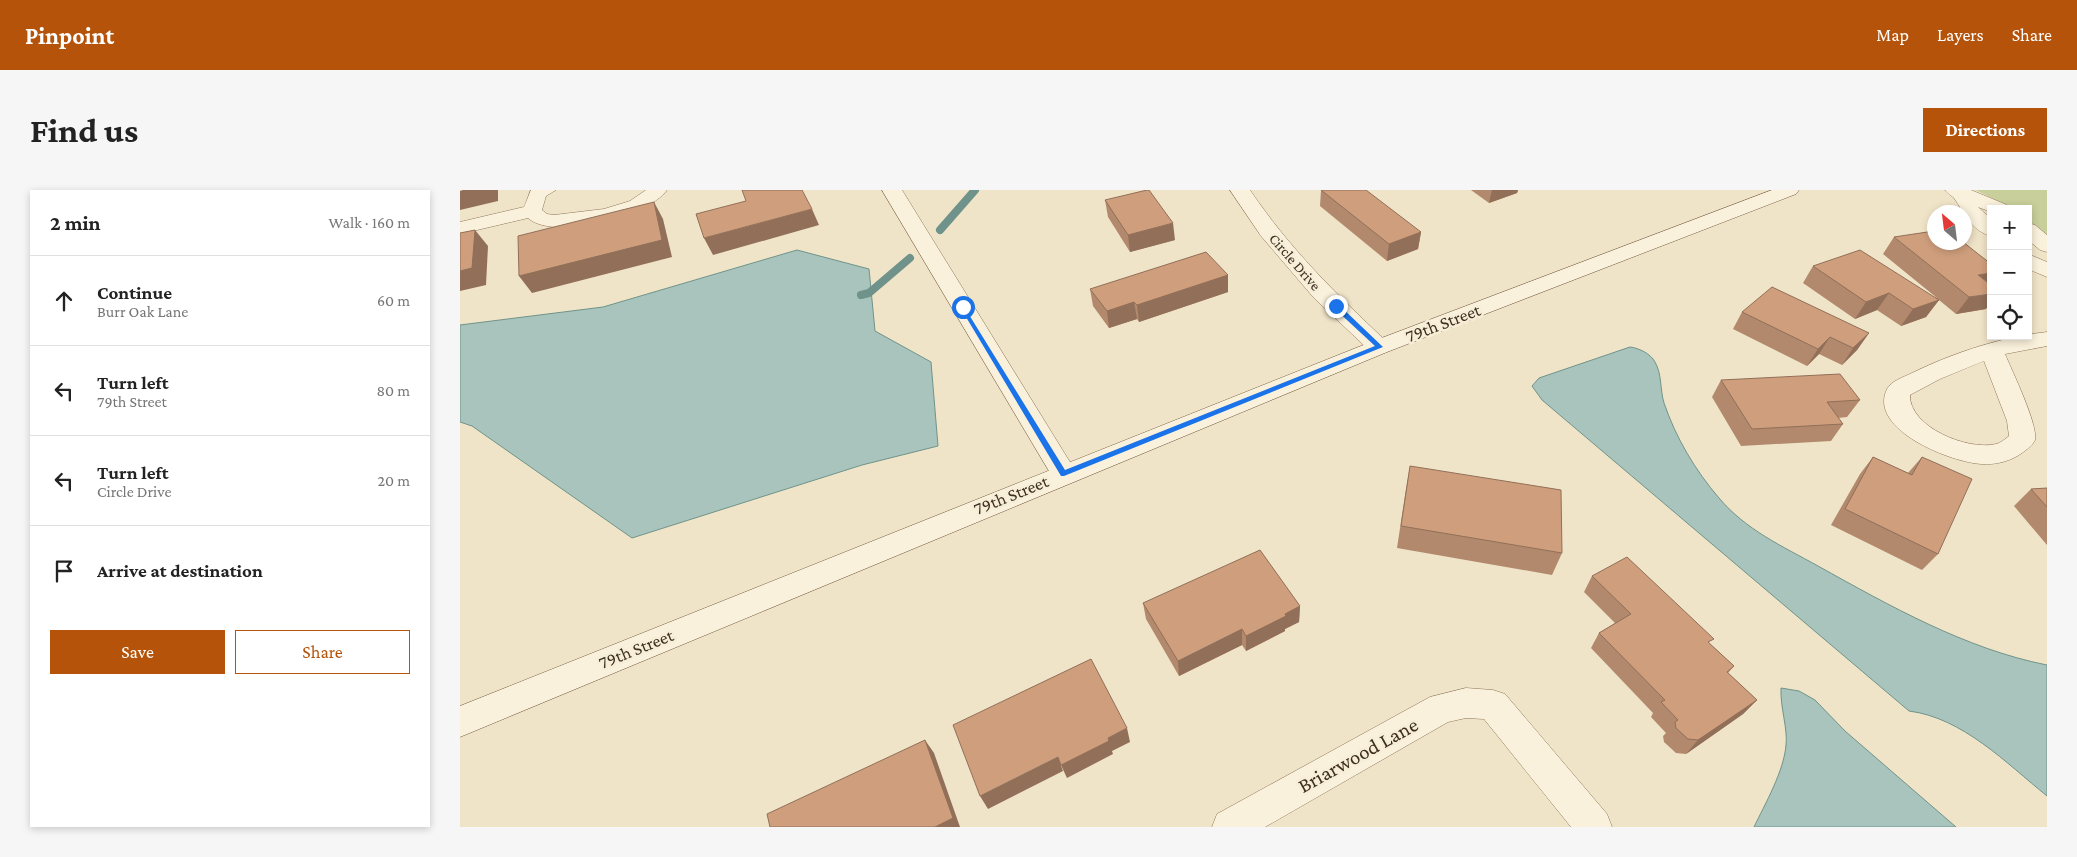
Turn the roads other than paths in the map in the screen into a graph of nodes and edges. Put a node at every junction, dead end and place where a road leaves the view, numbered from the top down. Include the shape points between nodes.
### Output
1 (546, 190) edge
2 (658, 190) edge
3 (892, 190) edge
4 (1240, 190) edge
5 (1789, 190) edge
6 (1957, 191) edge
7 (1990, 205) edge
8 (532, 211) junction
9 (1987, 226) edge
10 (460, 228) edge
11 (2032, 233) edge
12 (2047, 246) edge
13 (2032, 262) edge
14 (2047, 271) edge
15 (2047, 339) edge
16 (1379, 347) junction
17 (1992, 351) junction
18 (1064, 474) junction
19 (460, 722) edge
20 (1230, 827) edge
21 (1594, 827) edge

1 - 8 street via 538,194
2 - 8 street via 654,196 633,208 582,218 542,220
3 - 18 street
4 - 16 street, Circle Drive via 1268,232 1322,293
5 - 16 street, 79th Street
6 - 7 street
6 - 9 street via 1973,214
8 - 10 street
11 - 12 street
13 - 14 street
15 - 17 street via 2012,344
16 - 18 street, 79th Street
17 - 17 street via 1945,368 1898,391 1894,400 1898,412 1939,444 1966,452 1993,454 2009,450 2022,439 2020,421
18 - 19 street, 79th Street
20 - 21 street, Briarwood Lane via 1442,708 1466,703 1493,705

